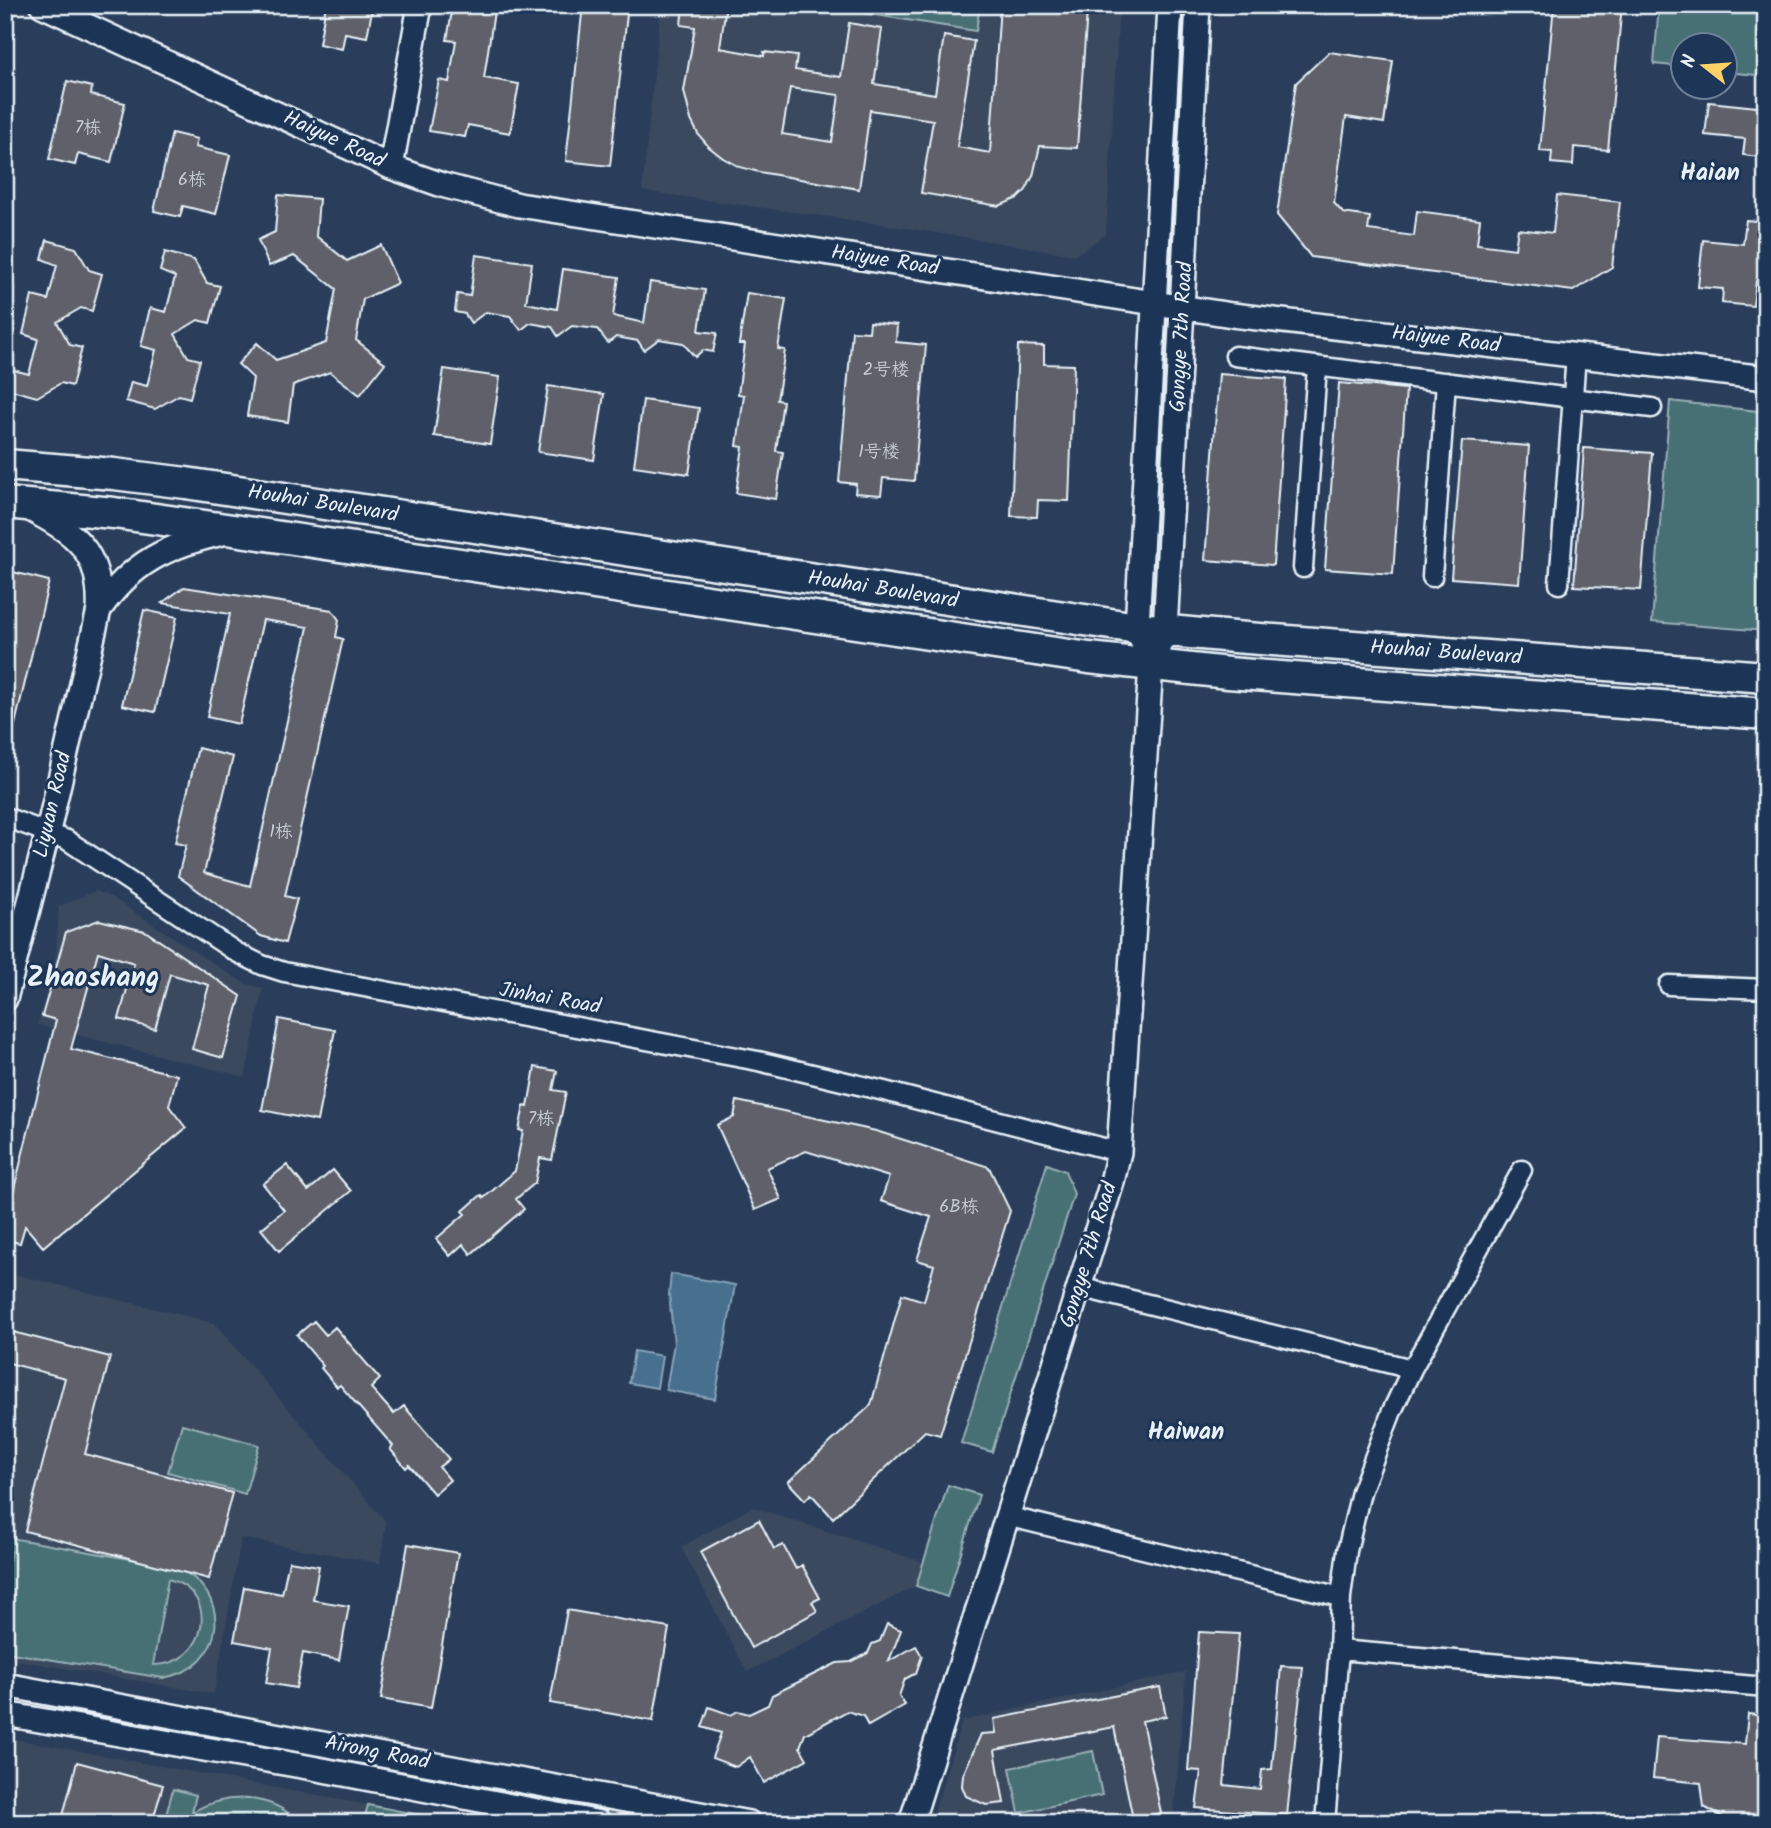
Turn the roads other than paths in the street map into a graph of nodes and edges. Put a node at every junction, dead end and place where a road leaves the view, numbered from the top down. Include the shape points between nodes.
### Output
1 (42, 5) edge
2 (420, 5) edge
3 (1170, 5) edge
4 (1198, 5) edge
5 (391, 167) junction
6 (1154, 303) junction
7 (1184, 307) junction
8 (1576, 355) junction
9 (1235, 356) dead end
10 (1317, 366) junction
11 (1766, 378) edge
12 (1446, 382) junction
13 (1573, 398) junction
14 (1652, 408) dead end
15 (5, 465) edge
16 (13, 504) edge
17 (233, 530) junction
18 (1303, 568) dead end
19 (1432, 577) dead end
20 (1559, 584) dead end
21 (99, 610) junction
22 (1151, 629) junction
23 (1151, 665) junction
24 (1766, 677) edge
25 (1766, 714) edge
26 (5, 817) edge
27 (48, 831) junction
28 (1669, 985) dead end
29 (1766, 989) edge
30 (5, 999) edge
31 (1119, 1152) junction
32 (1522, 1170) dead end
33 (1079, 1287) junction
34 (1412, 1369) junction
35 (1006, 1516) junction
36 (1341, 1597) junction
37 (1339, 1650) junction
38 (5, 1685) edge
39 (1766, 1687) edge
40 (5, 1714) edge
41 (312, 1740) junction
42 (307, 1767) junction
43 (600, 1823) edge
44 (749, 1823) edge
45 (911, 1823) edge
46 (1325, 1823) edge

1 - 5 street, Haiyue Road
2 - 5 street
3 - 6 street, Gongye 7th Road
4 - 7 street, Gongye 7th Road
5 - 6 street, Haiyue Road via 530,207
6 - 7 street, Haiyue Road
6 - 22 street, Gongye 7th Road
7 - 8 street, Haiyue Road
7 - 22 street, Gongye 7th Road
8 - 11 street, Haiyue Road
8 - 13 street
9 - 10 street
10 - 12 street
10 - 18 street
12 - 13 street
12 - 19 street
13 - 14 street
13 - 20 street
15 - 22 main road, Houhai Boulevard via 186,483
16 - 17 main road, Houhai Boulevard
16 - 21 street, Liyuan Road via 73,534 94,566
17 - 21 street, Liyuan Road via 199,538 150,559 120,582
17 - 23 main road, Houhai Boulevard
21 - 27 street, Liyuan Road
22 - 23 street, Gongye 7th Road
22 - 24 main road, Houhai Boulevard
23 - 25 main road, Houhai Boulevard
23 - 31 street, Gongye 7th Road
26 - 27 street, Jinhai Road
27 - 30 street, Liyuan Road
27 - 31 street, Jinhai Road via 236,953 284,972 758,1061
28 - 29 street
31 - 33 street, Gongye 7th Road
32 - 34 street
33 - 34 street
33 - 35 street, Gongye 7th Road
34 - 36 street via 1361,1492
35 - 36 street
35 - 45 street, Gongye 7th Road
36 - 37 street
37 - 39 street
37 - 46 street
38 - 41 street, Airong Road
40 - 42 street, Airong Road
41 - 42 street
41 - 44 street, Airong Road
42 - 43 street, Airong Road

